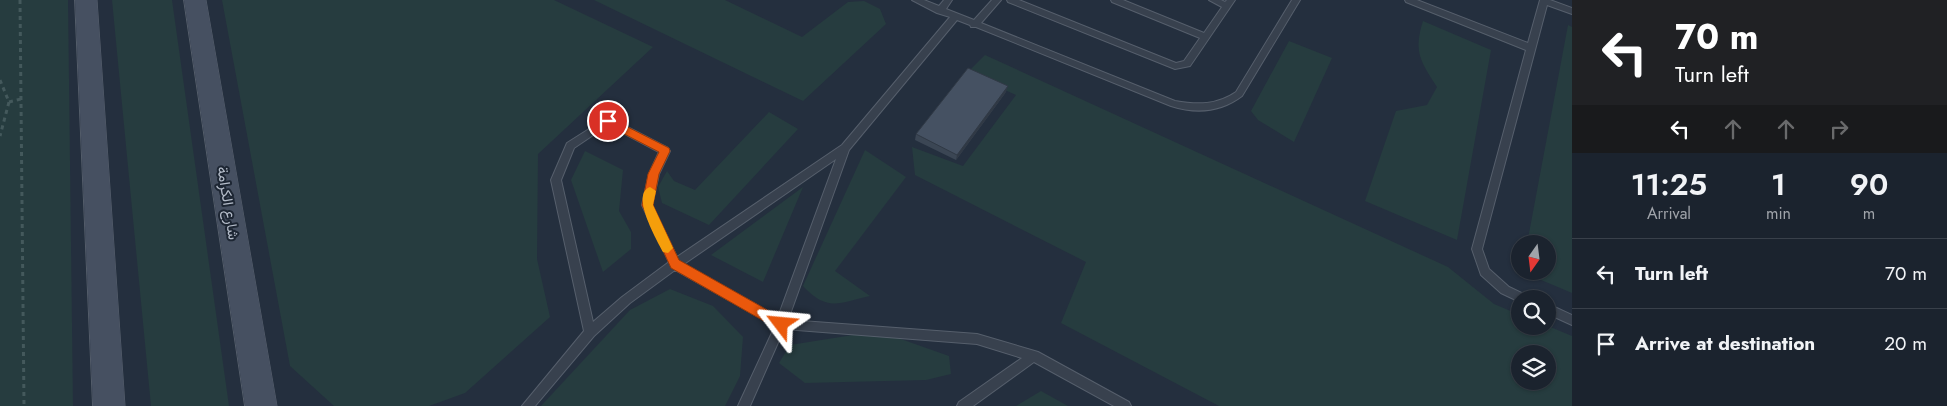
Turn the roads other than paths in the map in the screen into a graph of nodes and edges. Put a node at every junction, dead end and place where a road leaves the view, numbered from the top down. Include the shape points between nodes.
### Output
1 (86, 0) edge
2 (195, 0) edge
3 (916, 0) edge
4 (948, 0) edge
5 (997, 0) edge
6 (1011, 0) edge
7 (1115, 0) edge
8 (1213, 0) edge
9 (1296, 0) edge
10 (1409, 0) edge
11 (1544, 1) edge
12 (1229, 3) edge
13 (940, 11) junction
14 (1572, 11) edge
15 (955, 17) junction
16 (974, 25) junction
17 (1206, 37) junction
18 (1531, 48) junction
19 (845, 148) junction
20 (675, 264) junction
21 (1511, 293) edge
22 (1556, 313) edge
23 (1572, 320) edge
24 (781, 324) junction
25 (590, 332) junction
26 (1034, 356) junction
27 (108, 406) edge
28 (261, 406) edge
29 (528, 406) edge
30 (744, 406) edge
31 (963, 406) edge
32 (1125, 406) edge

1 - 27 main road
2 - 28 main road, شارع الكرامة
3 - 13 lane
4 - 13 lane
5 - 16 lane
6 - 17 lane via 1174,66 1186,64
7 - 17 lane
8 - 12 lane
9 - 16 lane via 1239,94 1225,103 1205,108 1174,104
10 - 18 lane
11 - 14 lane
11 - 18 lane
12 - 17 lane
13 - 15 lane
15 - 16 lane
15 - 19 lane
18 - 21 lane via 1477,249 1485,272
19 - 20 lane
19 - 24 lane
20 - 24 lane
20 - 25 lane
20 - 25 lane via 647,205 654,174 665,151 608,121 570,146 556,180
22 - 23 lane
24 - 26 lane via 977,339
24 - 30 lane
25 - 29 lane
26 - 31 lane
26 - 32 lane

